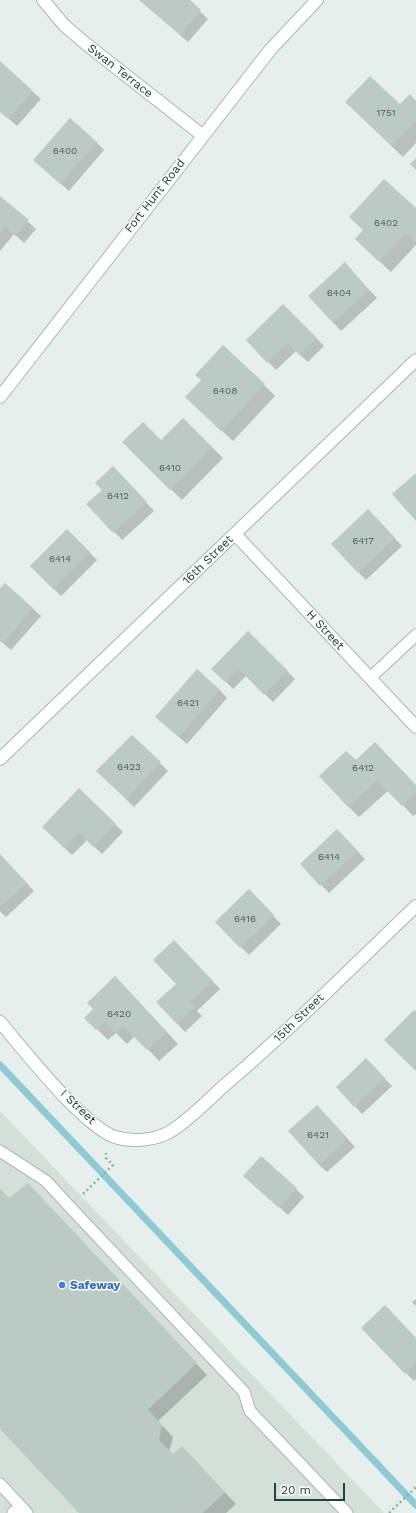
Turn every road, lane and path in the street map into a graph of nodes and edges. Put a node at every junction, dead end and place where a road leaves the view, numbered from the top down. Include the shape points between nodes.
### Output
1 (43, 0) edge
2 (317, 0) edge
3 (202, 135) junction
4 (416, 360) edge
5 (0, 397) edge
6 (235, 534) junction
7 (416, 635) edge
8 (370, 678) junction
9 (416, 726) edge
10 (0, 759) edge
11 (416, 906) edge
12 (0, 1022) edge
13 (178, 1125) joint
14 (0, 1150) edge
15 (106, 1158) dead end
16 (95, 1182) dead end
17 (0, 1484) edge
18 (416, 1487) edge
19 (20, 1511) edge
20 (347, 1513) edge
21 (389, 1513) edge

1 - 3 street, Swan Terrace via 64,25 86,44
2 - 3 street, Fort Hunt Road via 270,50
3 - 5 street, Fort Hunt Road
4 - 6 street, 16th Street
6 - 8 street, H Street
6 - 10 street, 16th Street
7 - 8 lane
8 - 9 street, H Street
11 - 13 street, 15th Street via 250,1064
12 - 13 street, I Street via 87,1118 107,1134 134,1140 150,1139 170,1132
14 - 20 lane via 46,1181 244,1392 250,1411
15 - 16 path via 113,1165
17 - 19 lane
18 - 21 path

